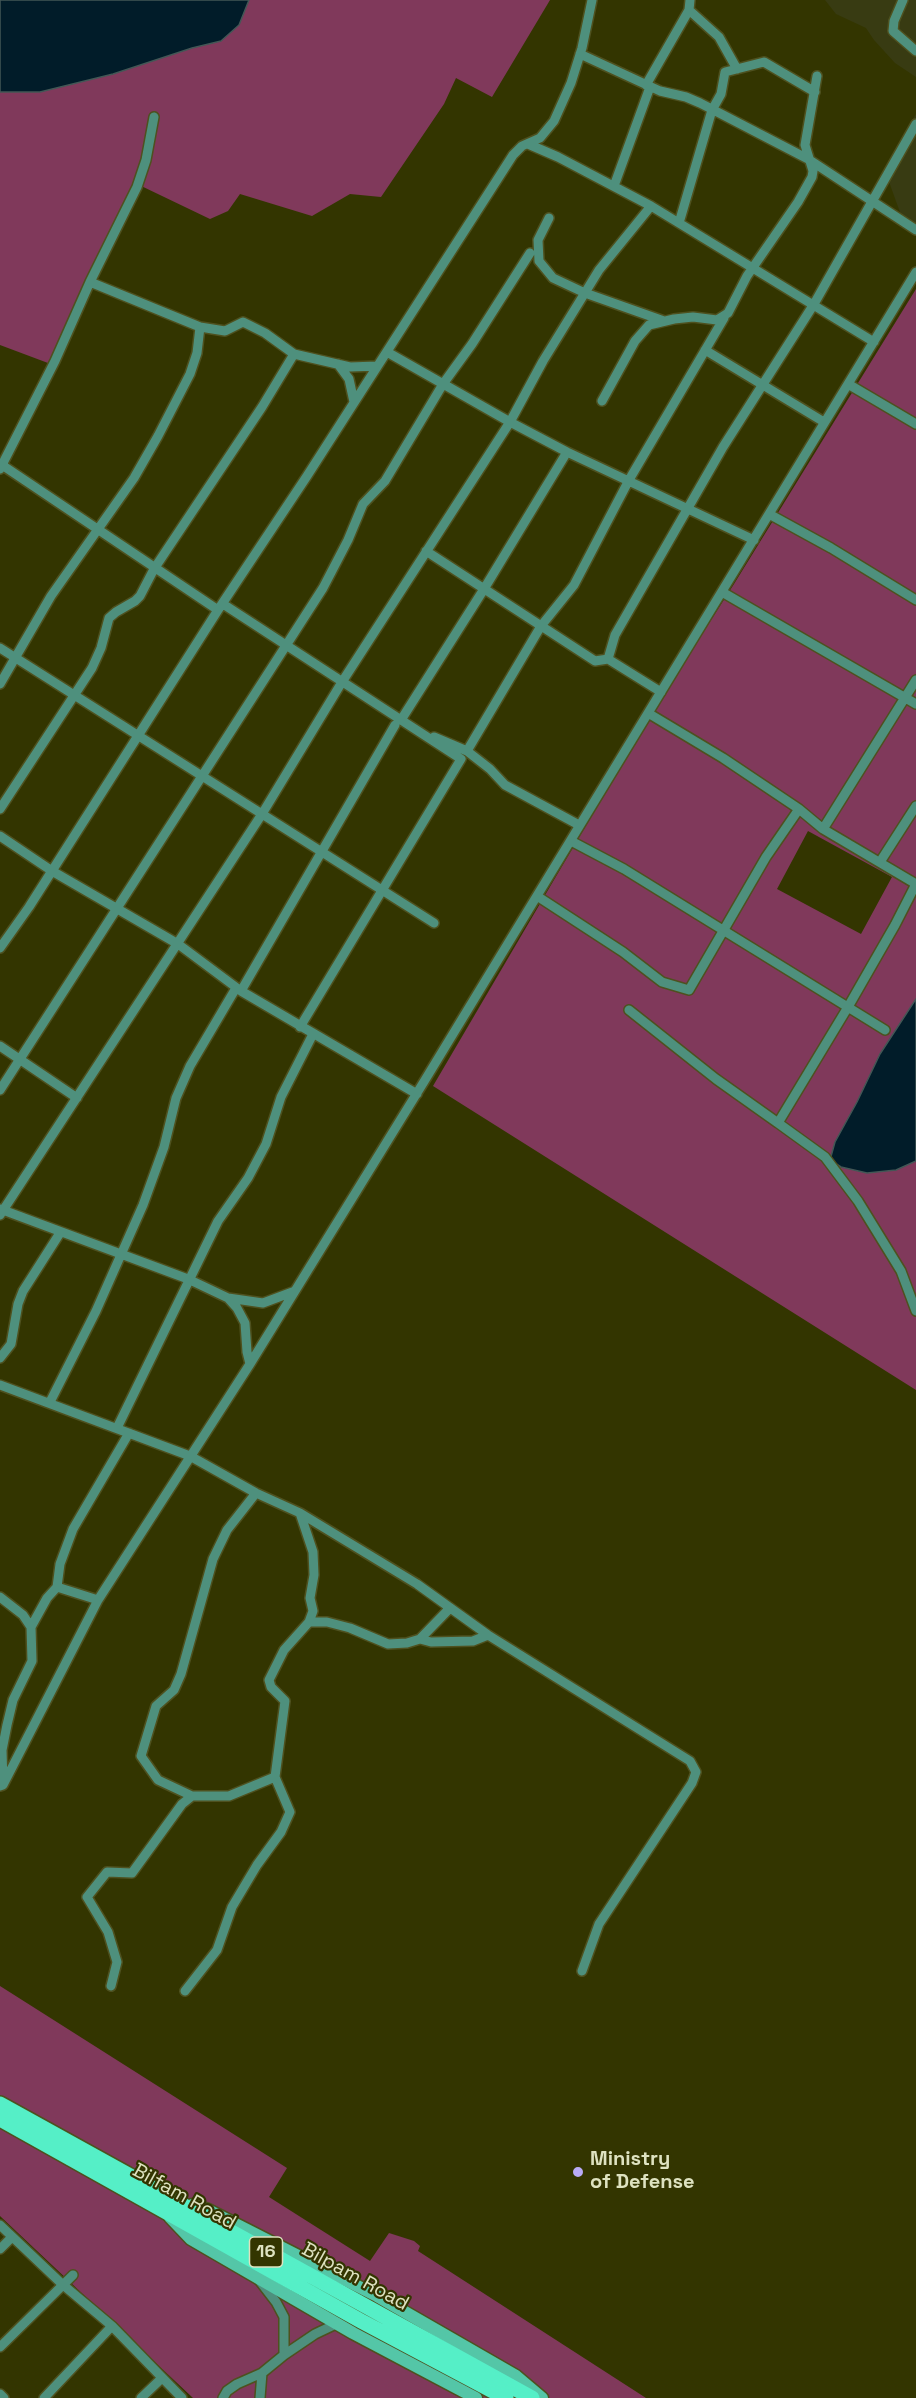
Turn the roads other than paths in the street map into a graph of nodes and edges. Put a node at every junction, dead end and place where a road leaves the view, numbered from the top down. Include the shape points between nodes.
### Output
1 (592, 0) edge
2 (903, 0) edge
3 (690, 5) edge
4 (916, 51) edge
5 (580, 54) junction
6 (738, 69) junction
7 (817, 76) dead end
8 (648, 86) junction
9 (815, 92) junction
10 (712, 110) junction
11 (154, 117) dead end
12 (916, 124) edge
13 (528, 144) junction
14 (808, 159) junction
15 (614, 186) junction
16 (872, 200) junction
17 (651, 206) junction
18 (549, 218) dead end
19 (679, 223) junction
20 (916, 230) edge
21 (530, 253) dead end
22 (754, 269) junction
23 (916, 272) edge
24 (90, 282) junction
25 (585, 293) junction
26 (814, 304) junction
27 (724, 318) junction
28 (664, 321) junction
29 (200, 327) junction
30 (874, 342) junction
31 (705, 350) junction
32 (387, 352) junction
33 (294, 354) junction
34 (338, 364) junction
35 (377, 366) junction
36 (443, 384) junction
37 (848, 384) junction
38 (762, 385) junction
39 (602, 401) dead end
40 (354, 402) junction
41 (510, 422) junction
42 (824, 422) junction
43 (916, 424) edge
44 (567, 452) junction
45 (1, 467) edge
46 (628, 480) junction
47 (688, 509) junction
48 (769, 514) junction
49 (99, 530) junction
50 (754, 540) junction
51 (426, 551) junction
52 (154, 569) junction
53 (484, 589) junction
54 (722, 592) junction
55 (916, 600) edge
56 (220, 607) junction
57 (541, 626) junction
58 (285, 644) junction
59 (0, 648) edge
60 (14, 656) junction
61 (608, 659) junction
62 (916, 680) edge
63 (342, 682) junction
64 (0, 684) edge
65 (661, 692) junction
66 (74, 695) junction
67 (906, 697) junction
68 (916, 704) edge
69 (648, 713) junction
70 (398, 722) junction
71 (140, 736) junction
72 (467, 751) junction
73 (202, 776) junction
74 (916, 806) edge
75 (0, 808) edge
76 (799, 809) junction
77 (262, 814) junction
78 (579, 825) junction
79 (823, 829) junction
80 (0, 836) edge
81 (571, 841) junction
82 (322, 853) junction
83 (880, 862) junction
84 (52, 871) junction
85 (916, 884) edge
86 (382, 892) junction
87 (537, 896) junction
88 (117, 909) junction
89 (434, 923) dead end
90 (723, 932) junction
91 (178, 944) junction
92 (0, 948) edge
93 (238, 989) junction
94 (848, 1007) junction
95 (629, 1010) dead end
96 (300, 1027) junction
97 (885, 1030) dead end
98 (313, 1034) junction
99 (0, 1046) edge
100 (19, 1060) junction
101 (0, 1090) edge
102 (417, 1094) junction
103 (77, 1098) junction
104 (778, 1123) junction
105 (1, 1212) edge
106 (60, 1233) junction
107 (122, 1254) junction
108 (188, 1279) junction
109 (295, 1291) junction
110 (228, 1298) junction
111 (916, 1311) edge
112 (0, 1358) edge
113 (250, 1364) junction
114 (0, 1385) edge
115 (50, 1402) junction
116 (117, 1428) junction
117 (129, 1433) junction
118 (190, 1456) junction
119 (256, 1493) junction
120 (300, 1513) junction
121 (57, 1587) junction
122 (98, 1600) junction
123 (3, 1601) edge
124 (450, 1608) junction
125 (0, 1614) edge
126 (309, 1622) junction
127 (32, 1627) junction
128 (488, 1635) junction
129 (420, 1639) junction
130 (275, 1776) junction
131 (1, 1784) edge
132 (192, 1796) junction
133 (582, 1971) dead end
134 (111, 1986) dead end
135 (185, 1991) dead end
136 (0, 2104) edge
137 (0, 2118) edge
138 (167, 2204) junction
139 (0, 2225) edge
140 (12, 2236) junction
141 (0, 2249) edge
142 (73, 2275) dead end
143 (258, 2278) junction
144 (62, 2284) junction
145 (336, 2324) junction
146 (112, 2326) junction
147 (0, 2347) edge
148 (284, 2355) junction
149 (262, 2373) junction
150 (162, 2378) junction
151 (0, 2394) edge
152 (4, 2398) edge
153 (45, 2398) edge
154 (141, 2398) edge
155 (182, 2398) edge
156 (223, 2398) edge
157 (260, 2398) edge
158 (476, 2398) edge
159 (506, 2398) edge
160 (532, 2398) edge
161 (542, 2398) edge

1 - 5 street
2 - 4 street via 893,31
3 - 6 street via 719,37
3 - 8 street
5 - 8 street
5 - 13 street via 554,121 540,138
6 - 9 street via 764,62
6 - 10 street via 725,72 721,94
7 - 9 street
8 - 10 street via 686,97
8 - 15 street
9 - 14 street via 805,145
10 - 14 street
10 - 19 street
11 - 24 street via 137,187
12 - 16 street
13 - 15 street
13 - 32 street via 513,155
14 - 16 street
14 - 22 street via 812,177
15 - 17 street
16 - 20 street
16 - 26 street
17 - 19 street
17 - 25 street
18 - 25 street via 538,240 539,261 553,278
19 - 22 street
21 - 36 street
22 - 26 street
22 - 27 street
23 - 30 street
24 - 29 street
24 - 45 street
25 - 28 street
25 - 41 street
26 - 30 street
26 - 38 street
27 - 28 street
27 - 31 street
28 - 39 street via 649,325 641,333
29 - 33 street via 225,331 243,322
29 - 49 street via 190,374 134,478
30 - 37 street
31 - 38 street
31 - 46 street
32 - 35 street
32 - 36 street
33 - 34 street
33 - 52 street
34 - 35 street
34 - 40 street via 349,380
35 - 40 street
36 - 41 street
36 - 58 street via 384,481 363,504 323,588
37 - 42 street
37 - 43 street
38 - 42 street
38 - 47 street
40 - 56 street
41 - 44 street
41 - 51 street
42 - 48 street
44 - 46 street
44 - 53 street
45 - 49 street
46 - 47 street
46 - 57 street via 574,585
47 - 50 street
47 - 61 street via 615,635
48 - 50 street
48 - 55 street
49 - 52 street
49 - 60 street
50 - 54 street
51 - 53 street
51 - 63 street
52 - 56 street
52 - 66 street via 135,601 110,618 92,668
53 - 57 street
53 - 70 street
54 - 65 street
54 - 67 street
56 - 58 street
56 - 71 street
57 - 61 street via 595,661
57 - 72 street
58 - 63 street
58 - 73 street
59 - 60 street
60 - 64 street
60 - 66 street
61 - 65 street
62 - 67 street
63 - 70 street via 381,701
63 - 77 street
63 - 86 street via 461,759
65 - 69 street
66 - 71 street
66 - 75 street
67 - 68 street
67 - 79 street
69 - 76 street
69 - 78 street
70 - 72 street
70 - 82 street
71 - 73 street
71 - 84 street
72 - 78 street via 505,785
73 - 77 street
73 - 88 street
74 - 83 street
76 - 79 street
76 - 90 street
77 - 82 street
77 - 91 street
78 - 81 street
79 - 83 street
80 - 84 street
81 - 87 street
81 - 90 street via 624,869
82 - 86 street
82 - 93 street
83 - 85 street
84 - 88 street
84 - 92 street
85 - 94 street
86 - 89 street
86 - 96 street
87 - 90 street via 662,982 689,990
87 - 102 street
88 - 91 street
88 - 100 street
90 - 94 street
91 - 93 street
91 - 103 street
93 - 96 street
93 - 107 street via 190,1066
94 - 97 street
94 - 104 street
95 - 104 street
96 - 98 street
98 - 102 street
98 - 108 street via 281,1097 266,1144 218,1221
99 - 100 street
100 - 101 street
100 - 103 street
102 - 109 street
103 - 105 street
104 - 111 street via 825,1157 858,1201 901,1271
105 - 106 street
106 - 107 street
106 - 112 street via 22,1291 11,1344
107 - 108 street
107 - 115 street
108 - 110 street
108 - 116 street
109 - 110 street via 263,1303
109 - 113 street
110 - 113 street via 245,1323
113 - 118 street
114 - 115 street
115 - 116 street
116 - 117 street
117 - 118 street
117 - 121 street via 73,1529 60,1564
118 - 119 street
118 - 122 street
119 - 120 street
119 - 132 street via 227,1530 218,1549 180,1674 174,1690 156,1706 141,1756 158,1780
120 - 124 street
120 - 126 street via 313,1552 313,1611
121 - 122 street
121 - 127 street
122 - 131 street
123 - 125 street
123 - 127 street
124 - 128 street
124 - 129 street
126 - 129 street via 350,1628 388,1644
126 - 130 street via 284,1650 268,1680 285,1701
127 - 131 street via 32,1661 13,1700 2,1750
128 - 129 street via 473,1641
128 - 133 street via 690,1761 696,1772 599,1924
130 - 132 street via 229,1796
130 - 135 street via 290,1812 232,1907 217,1950
132 - 134 street via 132,1873 107,1872 87,1897 108,1932 117,1962
136 - 138 main road, Bilpam Road / 16
137 - 138 main road, Bilfam Road / 16
138 - 143 street via 191,2239
138 - 159 main road, Bilfam Road / 16 via 361,2321
138 - 160 main road, Bilpam Road / 16
138 - 161 street via 208,2210 376,2296 516,2376
139 - 140 street
140 - 141 street
140 - 144 street via 26,2245
142 - 144 street
143 - 145 street
143 - 148 street via 284,2318
144 - 146 street
144 - 147 street
145 - 148 street
145 - 158 street
146 - 150 street
146 - 153 street
148 - 149 street
149 - 156 street via 237,2384
149 - 157 street
150 - 154 street
150 - 155 street
151 - 152 street

